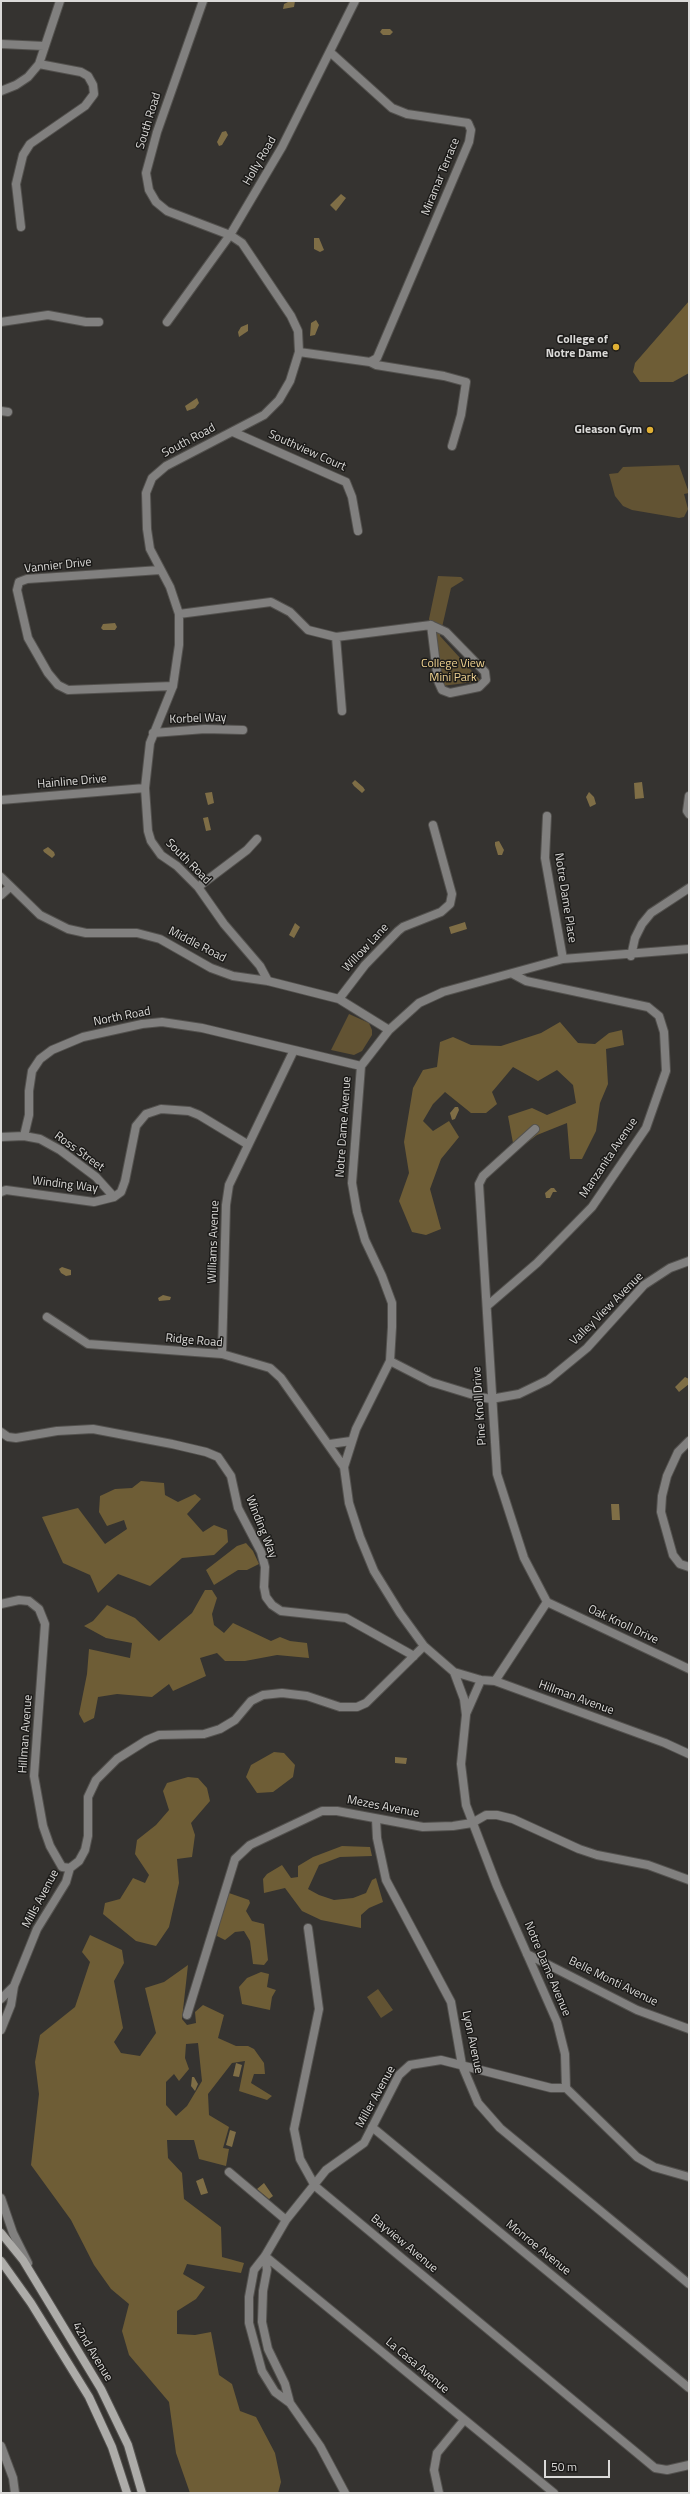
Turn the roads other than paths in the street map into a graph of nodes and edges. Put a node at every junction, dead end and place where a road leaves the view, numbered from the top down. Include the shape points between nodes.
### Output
1 (60, 1) edge
2 (203, 1) edge
3 (355, 1) edge
4 (1, 44) edge
5 (44, 46) junction
6 (330, 52) junction
7 (39, 64) junction
8 (1, 91) edge
9 (21, 227) dead end
10 (230, 235) junction
11 (1, 322) edge
12 (99, 322) dead end
13 (167, 322) dead end
14 (299, 352) junction
15 (370, 362) junction
16 (233, 432) junction
17 (452, 446) dead end
18 (358, 531) dead end
19 (160, 570) junction
20 (179, 614) junction
21 (431, 625) junction
22 (336, 637) junction
23 (173, 686) junction
24 (342, 711) dead end
25 (243, 730) dead end
26 (153, 733) junction
27 (145, 788) junction
28 (689, 796) edge
29 (1, 800) edge
30 (689, 814) edge
31 (547, 816) dead end
32 (433, 825) dead end
33 (256, 839) dead end
34 (1, 878) edge
35 (10, 887) junction
36 (198, 887) junction
37 (689, 888) edge
38 (1, 895) edge
39 (689, 950) edge
40 (631, 956) junction
41 (563, 959) junction
42 (513, 974) junction
43 (268, 981) junction
44 (339, 999) junction
45 (389, 1030) junction
46 (294, 1050) junction
47 (361, 1066) junction
48 (535, 1129) dead end
49 (24, 1136) junction
50 (1, 1138) edge
51 (247, 1144) junction
52 (1, 1192) edge
53 (114, 1197) junction
54 (689, 1261) edge
55 (487, 1306) junction
56 (47, 1317) dead end
57 (222, 1354) junction
58 (390, 1361) junction
59 (491, 1399) junction
60 (1, 1432) edge
61 (351, 1441) junction
62 (689, 1441) edge
63 (330, 1444) junction
64 (344, 1467) junction
65 (689, 1567) edge
66 (547, 1602) junction
67 (1, 1604) edge
68 (424, 1646) junction
69 (414, 1656) junction
70 (689, 1669) edge
71 (454, 1672) junction
72 (481, 1680) junction
73 (495, 1681) junction
74 (466, 1715) junction
75 (689, 1754) edge
76 (376, 1819) junction
77 (472, 1822) junction
78 (70, 1868) junction
79 (689, 1880) edge
80 (308, 1928) dead end
81 (527, 1954) junction
82 (14, 1986) junction
83 (1, 1999) edge
84 (187, 2015) dead end
85 (689, 2029) edge
86 (1, 2030) edge
87 (462, 2065) junction
88 (566, 2088) junction
89 (372, 2127) junction
90 (229, 2172) dead end
91 (689, 2177) edge
92 (315, 2186) junction
93 (1, 2198) edge
94 (286, 2220) junction
95 (1, 2233) edge
96 (265, 2256) junction
97 (1, 2261) edge
98 (689, 2284) edge
99 (44, 2294) junction
100 (689, 2388) edge
101 (290, 2403) junction
102 (464, 2420) junction
103 (1, 2446) edge
104 (689, 2465) edge
105 (15, 2493) edge
106 (127, 2493) edge
107 (142, 2493) edge
108 (344, 2493) edge
109 (439, 2493) edge
110 (554, 2493) edge

1 - 5 street
2 - 10 street, South Road via 157,132 146,173 149,190 156,202 167,211
3 - 6 street, Holly Road
4 - 5 street
5 - 7 street
6 - 10 street, Holly Road via 282,146
6 - 15 street, Miramar Terrace via 392,108 407,114 468,123 471,130 469,142 394,322 377,358
7 - 8 street via 16,85
7 - 9 street via 81,72 88,76 94,85 94,94 85,106 30,144 23,155 16,184
10 - 13 street, Holly Road
10 - 14 street, South Road via 242,243 284,302 298,331
11 - 12 street via 48,315
14 - 15 street
14 - 16 street, South Road via 290,381 279,400 264,415
15 - 17 street via 466,382 461,416
16 - 18 street, Southview Court via 346,482 352,497
16 - 19 street, South Road via 166,466 152,478 146,493 146,529 150,549
19 - 20 street, South Road via 170,587
19 - 23 street, Vannier Drive via 27,579 19,582 17,590 28,638 58,685 68,690
20 - 22 street via 271,602 290,612 308,630
20 - 23 street, South Road via 179,645
21 - 21 street via 438,681 442,690 450,693 479,687 486,680 485,672 446,632
21 - 22 street
22 - 24 street
23 - 26 street, South Road
25 - 26 street, Korbel Way via 204,729
26 - 27 street, South Road
27 - 29 street, Hainline Drive
27 - 36 street, South Road via 151,841 161,855 177,866
28 - 30 street
31 - 41 street, Notre Dame Place via 545,858
32 - 44 street, Willow Lane via 452,894 450,904 441,912 403,926 360,971
33 - 36 street via 247,850
34 - 35 street, Middle Road
35 - 38 street
35 - 43 street, Middle Road via 40,915 68,929 86,933 136,933 160,939 211,968 233,976
36 - 43 street, South Road via 224,924 260,966
37 - 40 street via 651,913 635,938
39 - 40 street, Notre Dame Avenue
40 - 41 street, Notre Dame Avenue
41 - 42 street, Notre Dame Avenue
42 - 45 street, Notre Dame Avenue via 427,998
42 - 55 street, Manzanita Avenue via 526,981 648,1007 659,1016 664,1032 666,1071 646,1128 592,1207 537,1263
43 - 44 street, Middle Road
44 - 45 street, Middle Road
45 - 47 street, Notre Dame Avenue
46 - 47 street, North Road
46 - 49 street, North Road via 202,1028 162,1022 142,1024 83,1038 52,1050 36,1064 30,1080 29,1115
46 - 51 street, Williams Avenue
47 - 58 street, Notre Dame Avenue via 352,1183 365,1240 392,1303
48 - 55 street, Pine Knoll Drive via 483,1176 478,1184
49 - 50 street
49 - 53 street, Ross Street via 40,1139 60,1150 96,1177
51 - 53 street, Winding Way via 199,1115 176,1110 146,1114 136,1126 125,1181 121,1192
51 - 57 street, Williams Avenue via 229,1185 226,1205
52 - 53 street, Winding Way via 6,1190 94,1202
54 - 59 street, Valley View Avenue via 670,1268 644,1285 587,1348 548,1380 519,1394
55 - 59 street, Pine Knoll Drive
56 - 57 street, Ridge Road via 88,1344
57 - 63 street, Ridge Road via 270,1368 281,1378
58 - 59 street, Valley View Avenue via 451,1390
58 - 61 street, Notre Dame Avenue
59 - 66 street, Pine Knoll Drive via 497,1474 524,1558
60 - 69 street, Winding Way via 8,1437 16,1438 58,1431 93,1429 172,1444 218,1457 231,1476 238,1508 261,1552 265,1567 266,1597 272,1605 281,1611 346,1618
61 - 63 street
61 - 64 street, Notre Dame Avenue
62 - 65 street via 678,1452 667,1476 661,1512 673,1555 680,1564
63 - 64 street, Ridge Road
64 - 68 street, Notre Dame Avenue via 350,1503 374,1571
66 - 70 street, Oak Knoll Drive
66 - 73 street
67 - 78 street, Hillman Avenue via 19,1600 29,1601 43,1616 45,1637 34,1776 43,1826 50,1846 62,1867
68 - 69 street
68 - 71 street, Notre Dame Avenue
69 - 78 street via 366,1703 357,1707 340,1707 307,1696 282,1693 263,1695 251,1701 235,1720 220,1729 204,1734 159,1735 147,1740 117,1759 96,1780 88,1797 88,1836 85,1850 79,1861
71 - 72 street, Hillman Avenue
71 - 74 street, Notre Dame Avenue via 464,1699
72 - 73 street, Hillman Avenue
72 - 74 street, Notre Dame Avenue
73 - 75 street, Hillman Avenue
74 - 77 street, Notre Dame Avenue via 461,1764 463,1790
76 - 77 street, Mezes Avenue via 423,1827 453,1826
76 - 84 street, Mezes Avenue via 337,1811 322,1811 250,1845 238,1854 232,1866
76 - 87 street, Lyon Avenue via 377,1838 386,1880 451,2002
77 - 79 street, Mezes Avenue via 486,1815 513,1819 579,1849 648,1865
77 - 81 street, Notre Dame Avenue
78 - 82 street, Mills Avenue via 66,1882 37,1929
80 - 92 street, Bayview Avenue via 319,2010 294,2130 300,2159
81 - 85 street, Belle Monti Avenue via 638,2010
81 - 88 street, Notre Dame Avenue via 557,2022 565,2054
82 - 83 street
82 - 86 street via 11,2005
87 - 88 street, Miller Avenue via 551,2088
87 - 89 street, Miller Avenue via 441,2060 415,2063 405,2068
87 - 98 street, Lyon Avenue via 478,2103 500,2128
88 - 91 street via 637,2157 654,2167
89 - 92 street, Miller Avenue via 359,2148 326,2170
89 - 100 street, Monroe Avenue
90 - 94 street
92 - 94 street, Miller Avenue
92 - 104 street, Bayview Avenue via 655,2468 667,2470
93 - 99 street via 13,2233
94 - 96 street, Miller Avenue
95 - 99 street, 42nd Avenue
96 - 101 street via 267,2270 262,2322 268,2349 285,2384
96 - 101 street, Miller Avenue via 254,2270 249,2296 249,2323 262,2371 275,2392
96 - 102 street, La Casa Avenue
97 - 106 street via 89,2397 112,2447
99 - 107 street, 42nd Avenue via 101,2390 128,2445
101 - 108 street via 320,2446
102 - 109 street via 437,2453 434,2470
102 - 110 street, La Casa Avenue
103 - 105 street via 13,2478

